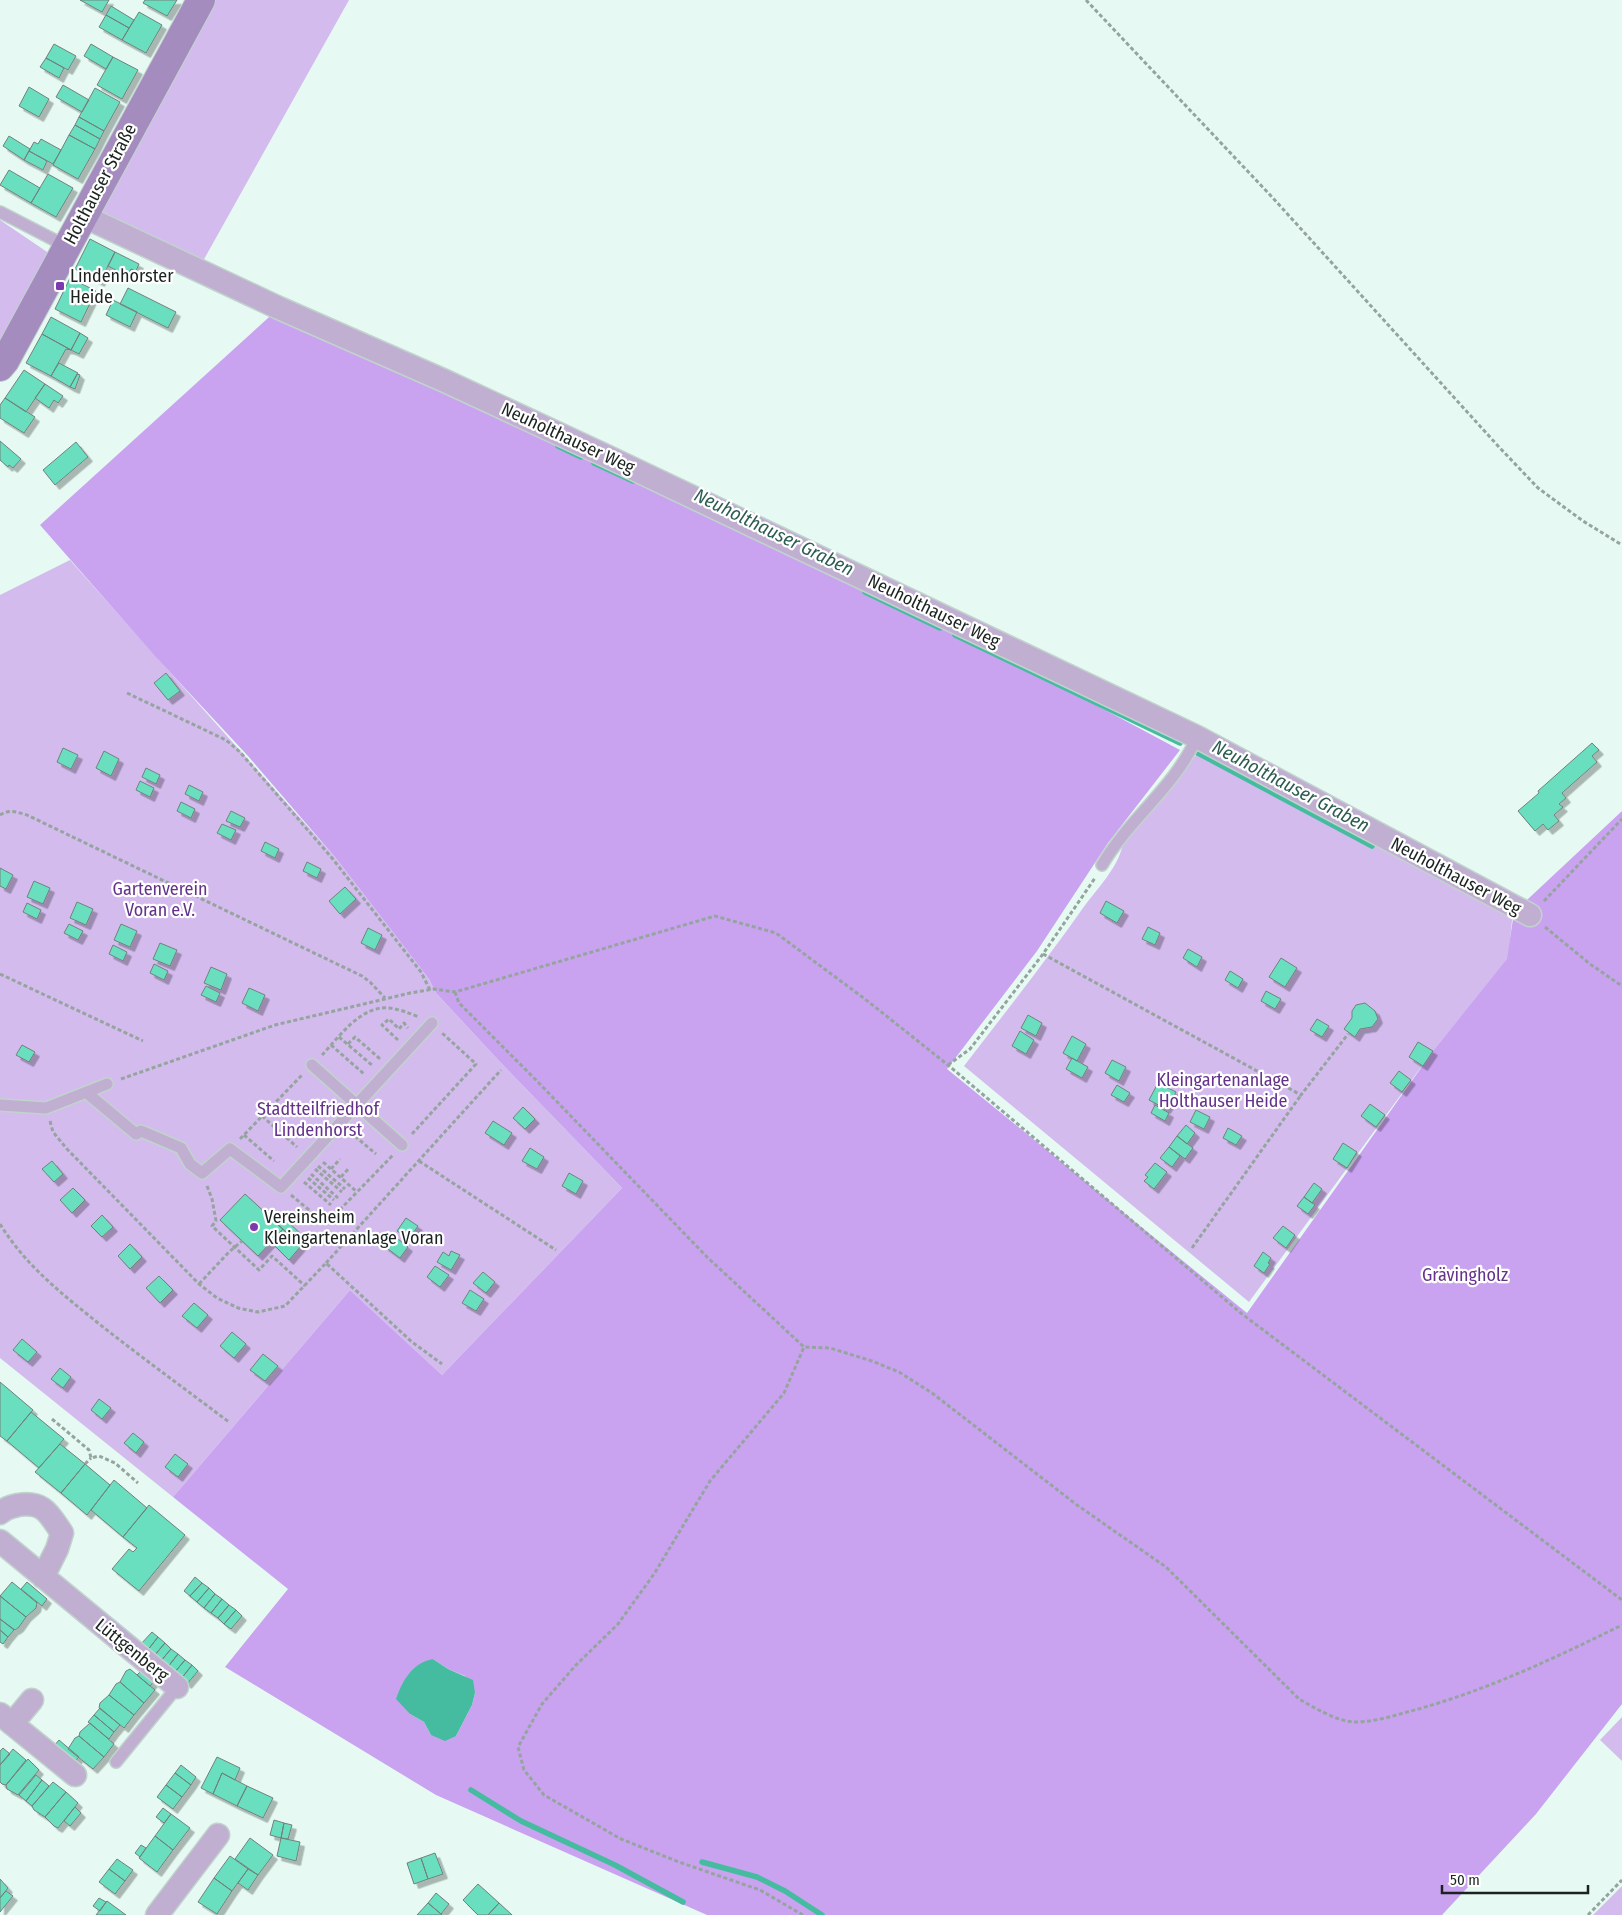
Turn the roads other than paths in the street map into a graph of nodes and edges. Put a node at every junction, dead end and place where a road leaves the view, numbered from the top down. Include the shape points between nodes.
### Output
1 (201, 0) edge
2 (0, 212) edge
3 (83, 216) junction
4 (66, 246) junction
5 (0, 367) edge
6 (1197, 737) junction
7 (1102, 866) road end
8 (1530, 915) road end
9 (432, 1023) road end
10 (312, 1065) road end
11 (106, 1084) road end
12 (87, 1093) junction
13 (0, 1105) edge
14 (357, 1105) junction
15 (402, 1145) road end
16 (0, 1513) edge
17 (4, 1554) edge
18 (43, 1577) junction
19 (177, 1687) joint
20 (32, 1700) dead end
21 (6, 1719) edge
22 (116, 1762) dead end
23 (75, 1775) dead end
24 (218, 1835) dead end
25 (157, 1915) edge

1 - 3 street, Holthauser Straße
2 - 4 lane
3 - 4 street, Holthauser Straße
3 - 6 street, Neuholthauser Weg via 506,409
4 - 5 street, Holthauser Straße
6 - 7 lane via 1179,770 1123,835
6 - 8 street, Neuholthauser Weg
9 - 14 lane
10 - 14 lane
11 - 12 lane
12 - 13 lane via 46,1108
12 - 14 lane via 136,1134 141,1131 181,1148 190,1164 202,1173 230,1149 281,1187
14 - 15 lane
16 - 18 street via 6,1508 30,1503 46,1511 62,1533
17 - 18 street, Lüttgenberg
18 - 19 street, Lüttgenberg
19 - 22 lane, Lüttgenberg
20 - 21 street
21 - 23 street
24 - 25 street

